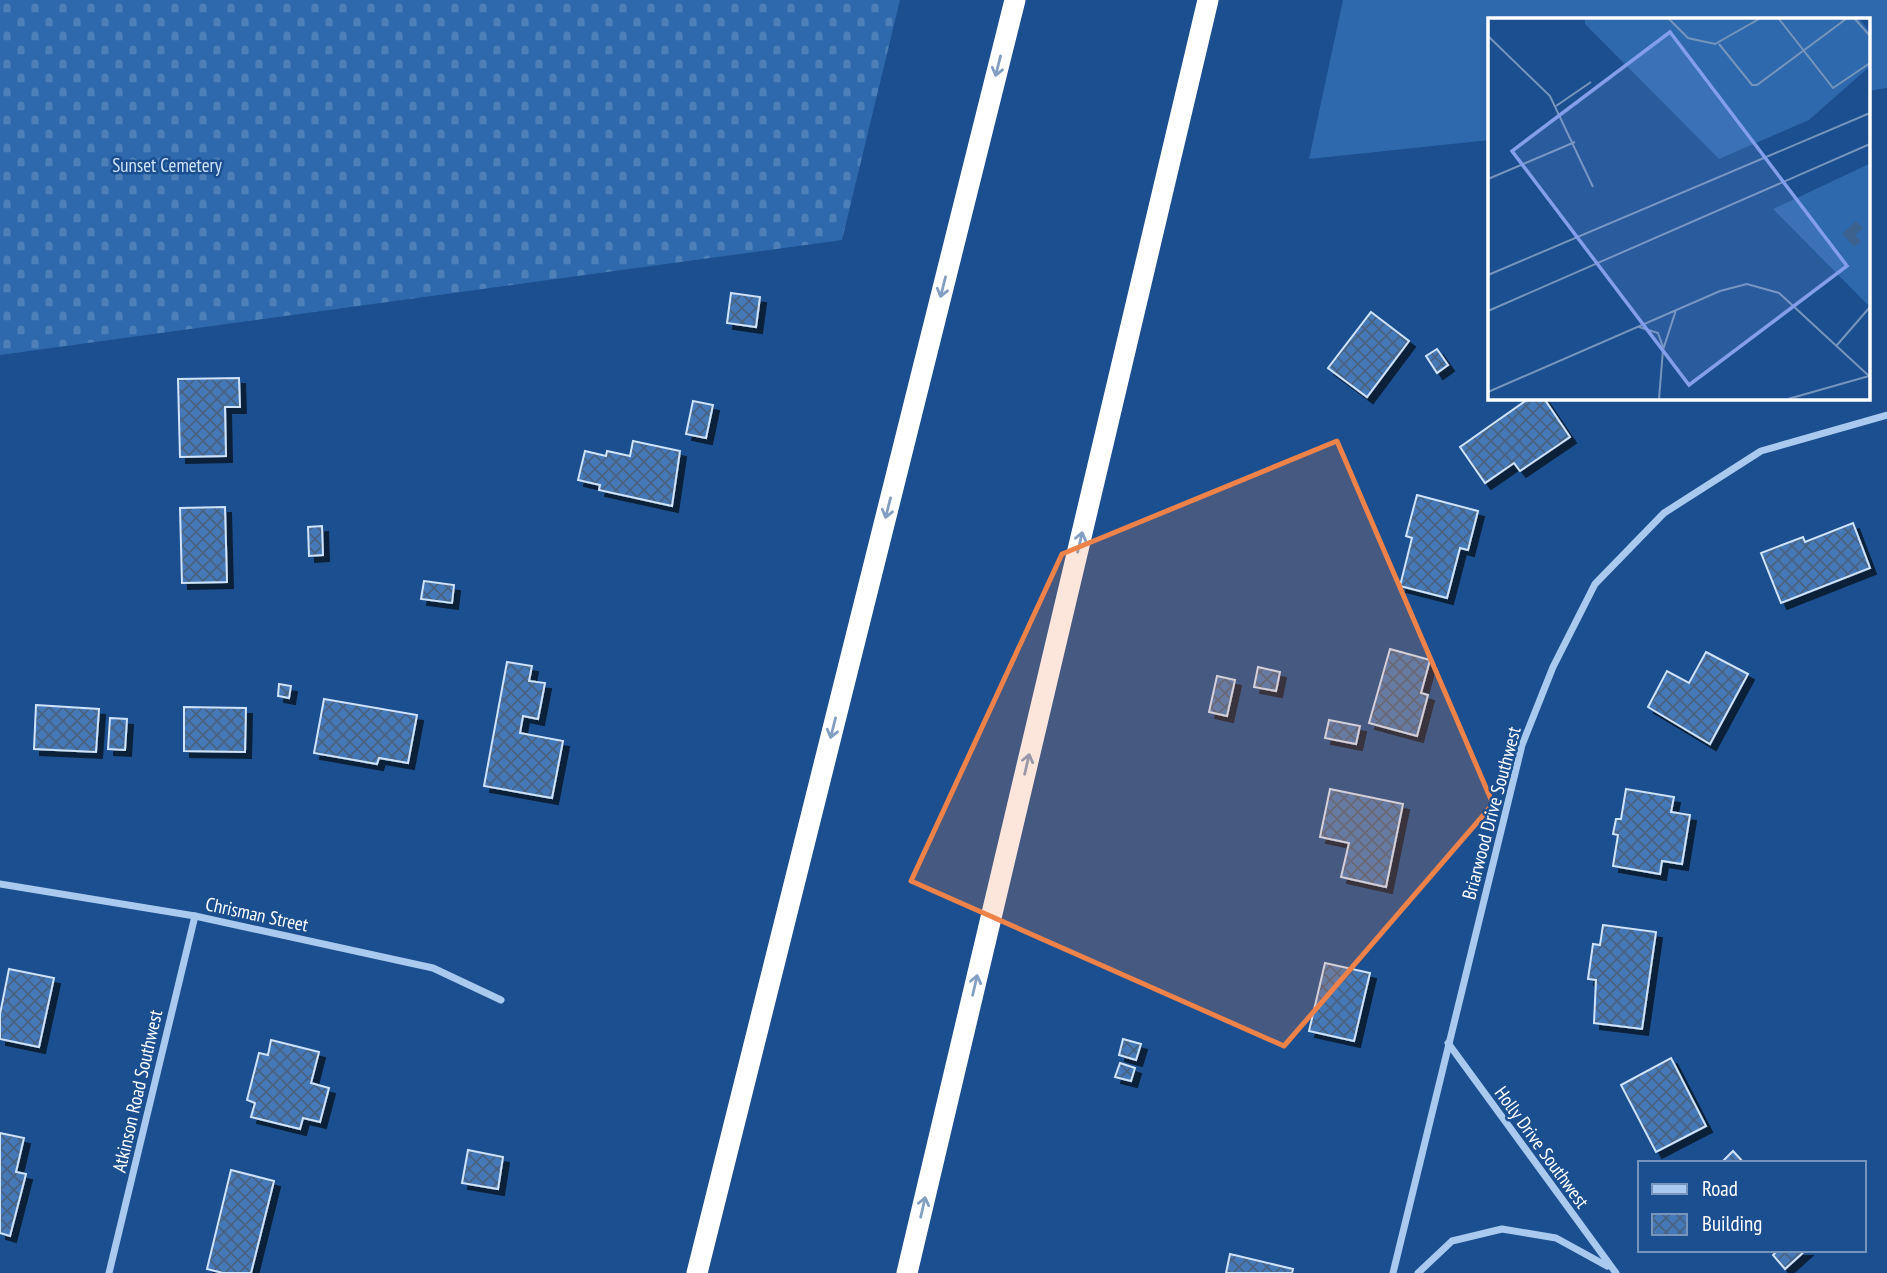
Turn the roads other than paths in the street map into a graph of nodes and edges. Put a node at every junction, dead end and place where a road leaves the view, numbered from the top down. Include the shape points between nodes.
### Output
1 (1015, 0) edge
2 (1208, 0) edge
3 (1887, 415) edge
4 (0, 884) edge
5 (195, 916) junction
6 (500, 1000) dead end
7 (1448, 1043) junction
8 (1614, 1270) edge
9 (109, 1273) edge
10 (696, 1273) edge
11 (907, 1273) edge
12 (1393, 1273) edge
13 (1418, 1273) edge

1 -> 10 highway
11 -> 2 highway
3 - 7 street, Briarwood Drive Southwest via 1761,451 1664,513 1595,584 1553,667 1522,746
4 - 5 street, Chrisman Street
5 - 6 street, Chrisman Street via 433,968
5 - 9 street, Atkinson Road Southwest
7 - 8 street, Holly Drive Southwest
7 - 12 street, Briarwood Drive Southwest
8 - 13 street, Holly Drive Southwest via 1556,1238 1502,1229 1452,1241

